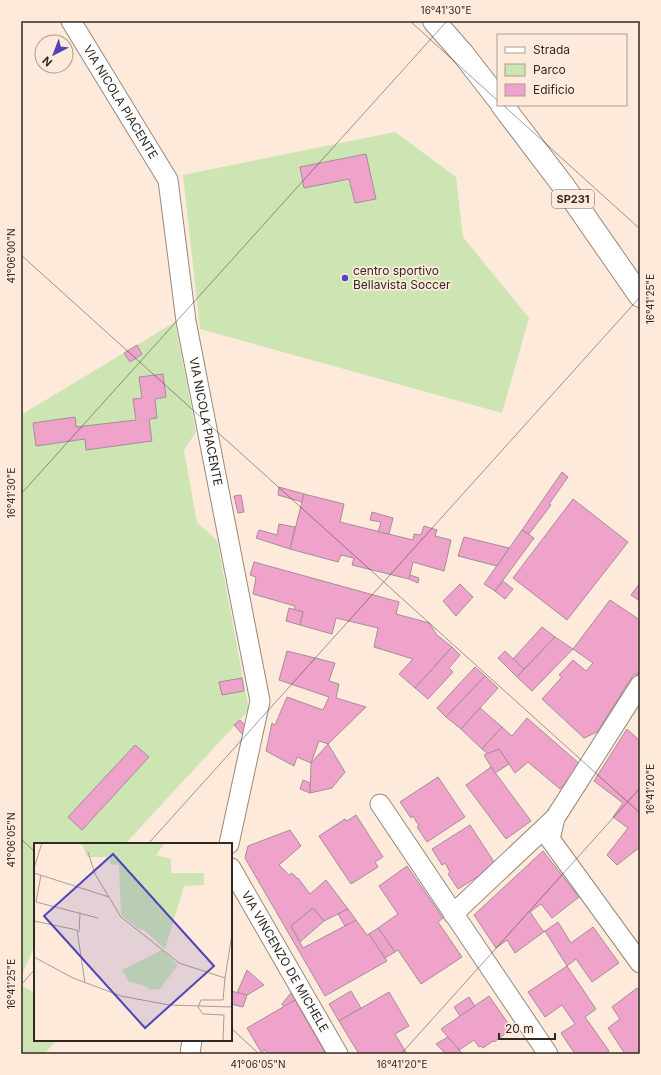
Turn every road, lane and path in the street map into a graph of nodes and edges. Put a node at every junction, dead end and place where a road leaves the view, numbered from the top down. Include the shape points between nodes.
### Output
1 (71, 21) edge
2 (434, 21) edge
3 (497, 98) edge
4 (503, 106) edge
5 (640, 296) edge
6 (640, 685) edge
7 (380, 804) dead end
8 (556, 818) junction
9 (229, 843) edge
10 (232, 870) edge
11 (453, 914) junction
12 (640, 963) edge
13 (192, 1041) edge
14 (190, 1054) edge
15 (338, 1054) edge
16 (548, 1054) edge

1 - 9 street, VIA NICOLA PIACENTE via 168,180 186,321 260,701
2 - 3 main road
4 - 5 main road, SP231 via 565,188
6 - 8 street
7 - 11 street
8 - 11 street
8 - 12 street via 550,840
10 - 15 street, VIA VINCENZO DE MICHELE
11 - 16 street
13 - 14 street

